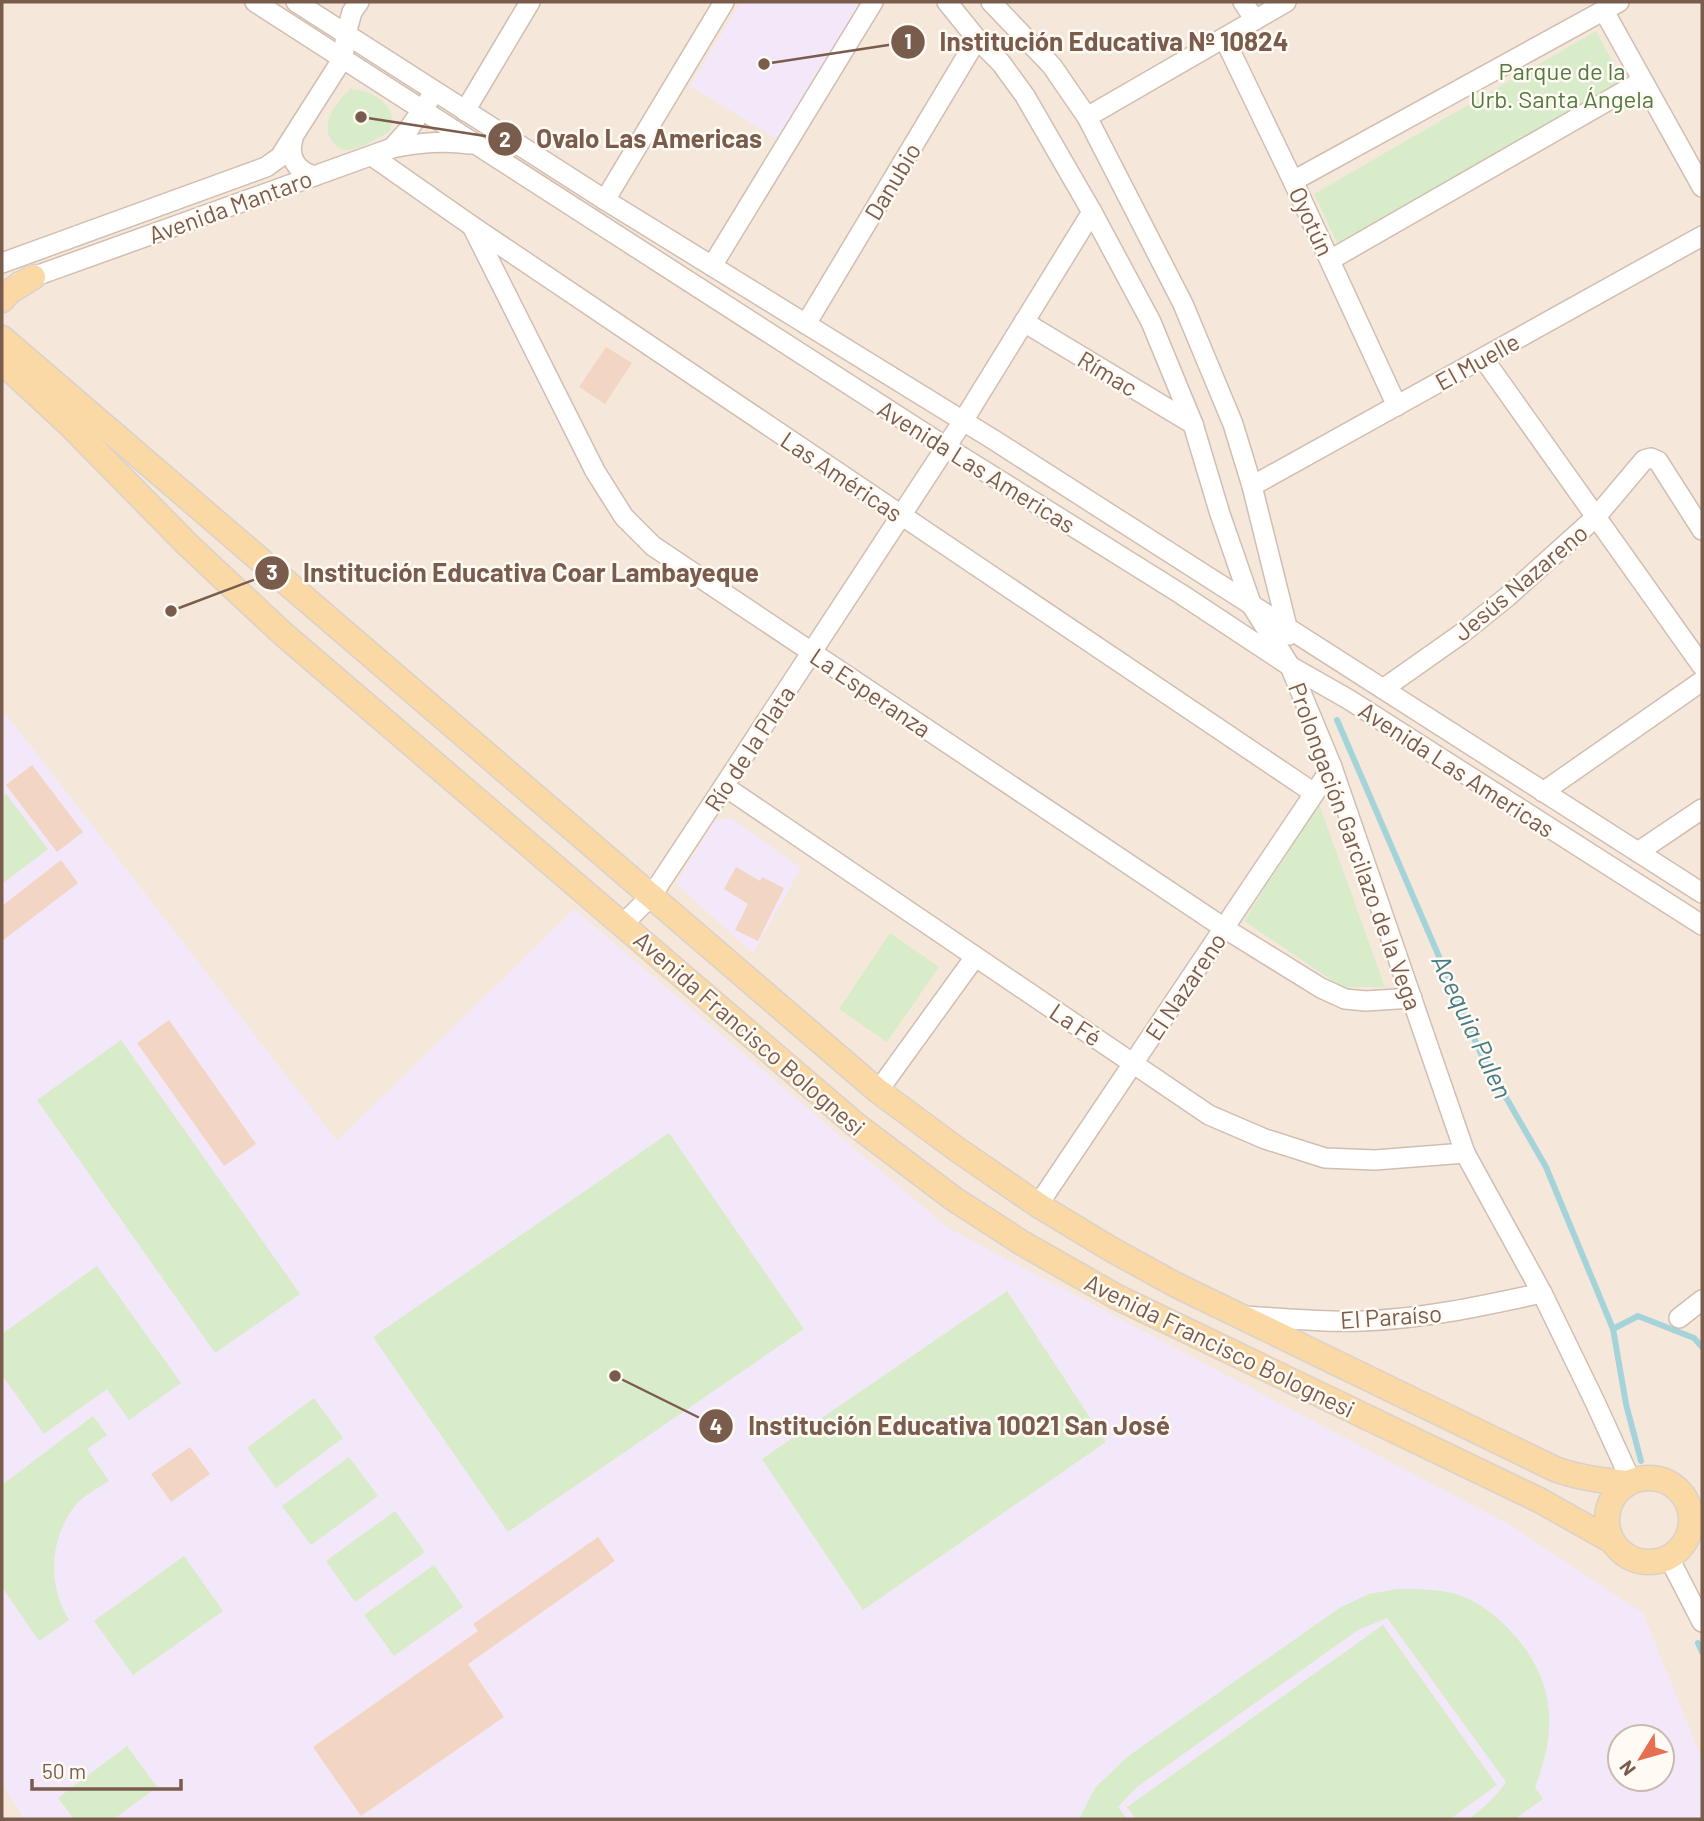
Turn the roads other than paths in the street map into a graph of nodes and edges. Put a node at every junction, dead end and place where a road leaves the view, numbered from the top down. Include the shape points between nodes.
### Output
1 (256, 2) edge
2 (296, 2) edge
3 (359, 2) edge
4 (530, 2) edge
5 (873, 2) edge
6 (947, 2) edge
7 (991, 2) edge
8 (1243, 2) edge
9 (1286, 2) edge
10 (719, 4) edge
11 (1612, 7) edge
12 (1255, 20) junction
13 (346, 34) junction
14 (1224, 38) junction
15 (977, 39) junction
16 (343, 58) junction
17 (1642, 81) junction
18 (434, 92) junction
19 (422, 110) junction
20 (465, 111) junction
21 (1087, 117) junction
22 (293, 138) junction
23 (476, 145) junction
24 (392, 148) junction
25 (372, 156) junction
26 (314, 176) junction
27 (1293, 181) junction
28 (1702, 187) edge
29 (605, 200) junction
30 (1092, 212) junction
31 (472, 226) junction
32 (1702, 236) edge
33 (1330, 260) junction
34 (2, 263) edge
35 (712, 266) junction
36 (33, 277) junction
37 (2, 288) edge
38 (2, 300) edge
39 (1024, 322) junction
40 (806, 324) junction
41 (2, 331) edge
42 (7, 351) edge
43 (1483, 358) junction
44 (1396, 406) junction
45 (963, 421) junction
46 (1193, 424) junction
47 (946, 447) junction
48 (1252, 486) junction
49 (901, 516) junction
50 (1597, 517) junction
51 (1702, 530) edge
52 (1252, 606) junction
53 (1289, 629) junction
54 (811, 652) junction
55 (1290, 666) junction
56 (1702, 666) edge
57 (1702, 681) edge
58 (1383, 688) junction
59 (1332, 767) junction
60 (724, 786) junction
61 (1544, 792) junction
62 (1314, 793) junction
63 (1702, 809) edge
64 (1638, 852) junction
65 (1702, 893) edge
66 (652, 895) junction
67 (623, 924) junction
68 (1702, 925) edge
69 (1224, 928) junction
70 (975, 957) junction
71 (1412, 998) junction
72 (1133, 1063) junction
73 (878, 1091) junction
74 (1465, 1153) junction
75 (1038, 1205) junction
76 (1542, 1293) junction
77 (1702, 1300) edge
78 (1238, 1315) junction
79 (1679, 1318) dead end
80 (1630, 1482) junction
81 (1693, 1499) edge
82 (1612, 1541) junction
83 (1702, 1554) edge
84 (1673, 1555) junction
85 (1702, 1622) edge

1 - 16 street, Avenida Las Americas
2 - 13 street, Avenida Las Americas
3 - 13 street, Avenida Mantaro
4 - 20 street
5 - 35 street
6 - 15 street, Prolongación Garcilazo de la Vega
7 - 21 street via 1052,66
8 - 12 street
9 - 12 street
10 - 29 street
11 - 17 street
11 - 27 street
12 - 14 street
13 - 16 street, Avenida Mantaro
13 - 18 street, Avenida Las Americas
14 - 21 street
14 - 27 street, Oyotún
15 - 30 street, Prolongación Garcilazo de la Vega via 1002,63 1025,96
15 - 40 street, Danubio
16 - 19 street, Avenida Las Americas
16 - 22 street, Avenida Mantaro
17 - 28 street
17 - 33 street
18 - 19 street, Avenida Mantaro
18 - 20 street, Avenida Las Americas
19 - 23 street, Avenida Las Americas
19 - 24 street, Avenida Mantaro
20 - 29 street, Avenida Las Americas
21 - 48 street via 1183,304 1233,424
22 - 26 street via 292,158 297,167
22 - 34 street, Avenida Mantaro via 266,167
23 - 24 street via 421,142
23 - 47 street, Avenida Las Americas
24 - 25 street, Avenida Mantaro
25 - 26 street, Avenida Mantaro
25 - 31 street, Las Américas
26 - 36 street, Avenida Mantaro
27 - 33 street, Oyotún
29 - 35 street, Avenida Las Americas
30 - 39 street, Río de la Plata
30 - 46 street, Prolongación Garcilazo de la Vega via 1151,322
31 - 49 street, Las Américas
31 - 54 street, La Esperanza via 595,471 624,517 653,546
32 - 43 street, El Muelle
33 - 44 street, Oyotún
35 - 40 street, Avenida Las Americas
36 - 37 street, Avenida Mantaro
36 - 38 main road
39 - 45 street, Río de la Plata
39 - 46 street, Rímac
40 - 45 street, Avenida Las Americas
41 - 42 main road
42 - 66 main road, Avenida Francisco Bolognesi
42 - 67 main road, Avenida Francisco Bolognesi via 70,425 282,633
43 - 44 street, El Muelle
43 - 50 street
44 - 48 street, El Muelle
45 - 47 street, Río de la Plata
45 - 52 street, Avenida Las Americas
46 - 52 street, Prolongación Garcilazo de la Vega
47 - 49 street, Río de la Plata
47 - 55 street, Avenida Las Americas
48 - 53 street
49 - 54 street, Río de la Plata
49 - 62 street, Las Américas
50 - 51 street, Jesús Nazareno via 1644,460 1651,458 1658,461
50 - 56 street
50 - 58 street, Jesús Nazareno via 1498,605
52 - 53 street, Avenida Las Americas
52 - 55 street, Prolongación Garcilazo de la Vega
53 - 55 street
53 - 58 street, Avenida Las Americas
54 - 60 street, Río de la Plata
54 - 69 street, La Esperanza
55 - 59 street, Prolongación Garcilazo de la Vega
55 - 68 street, Avenida Las Americas
57 - 61 street
58 - 61 street, Avenida Las Americas
59 - 62 street, El Nazareno
59 - 71 street, Prolongación Garcilazo de la Vega
60 - 66 street, Río de la Plata
60 - 70 street, La Fé
61 - 64 street, Avenida Las Americas
62 - 69 street, El Nazareno
63 - 64 street
64 - 65 street, Avenida Las Americas
66 - 67 street, Río de la Plata
66 - 73 main road, Avenida Francisco Bolognesi
67 - 82 main road, Avenida Francisco Bolognesi via 856,1125 954,1199 1022,1243 1116,1297 1541,1501
69 - 71 street, La Esperanza via 1345,999
69 - 72 street, El Nazareno
70 - 72 street, La Fé
70 - 73 street
71 - 74 street, Prolongación Garcilazo de la Vega
72 - 74 street, La Fé via 1209,1115 1325,1158 1375,1160
72 - 75 street, El Nazareno
73 - 75 main road, Avenida Francisco Bolognesi
74 - 76 street, Prolongación Garcilazo de la Vega
75 - 78 main road, Avenida Francisco Bolognesi via 1176,1285
76 - 78 street, El Paraíso via 1467,1310 1359,1322
76 - 80 street, Prolongación Garcilazo de la Vega
77 - 79 street
78 - 80 main road, Avenida Francisco Bolognesi via 1555,1469 1592,1480
80 - 81 main road via 1660,1479
80 - 82 main road via 1610,1503 1607,1528
81 - 84 main road via 1690,1531
82 - 84 main road via 1620,1552 1644,1563
83 - 84 main road
84 - 85 street

